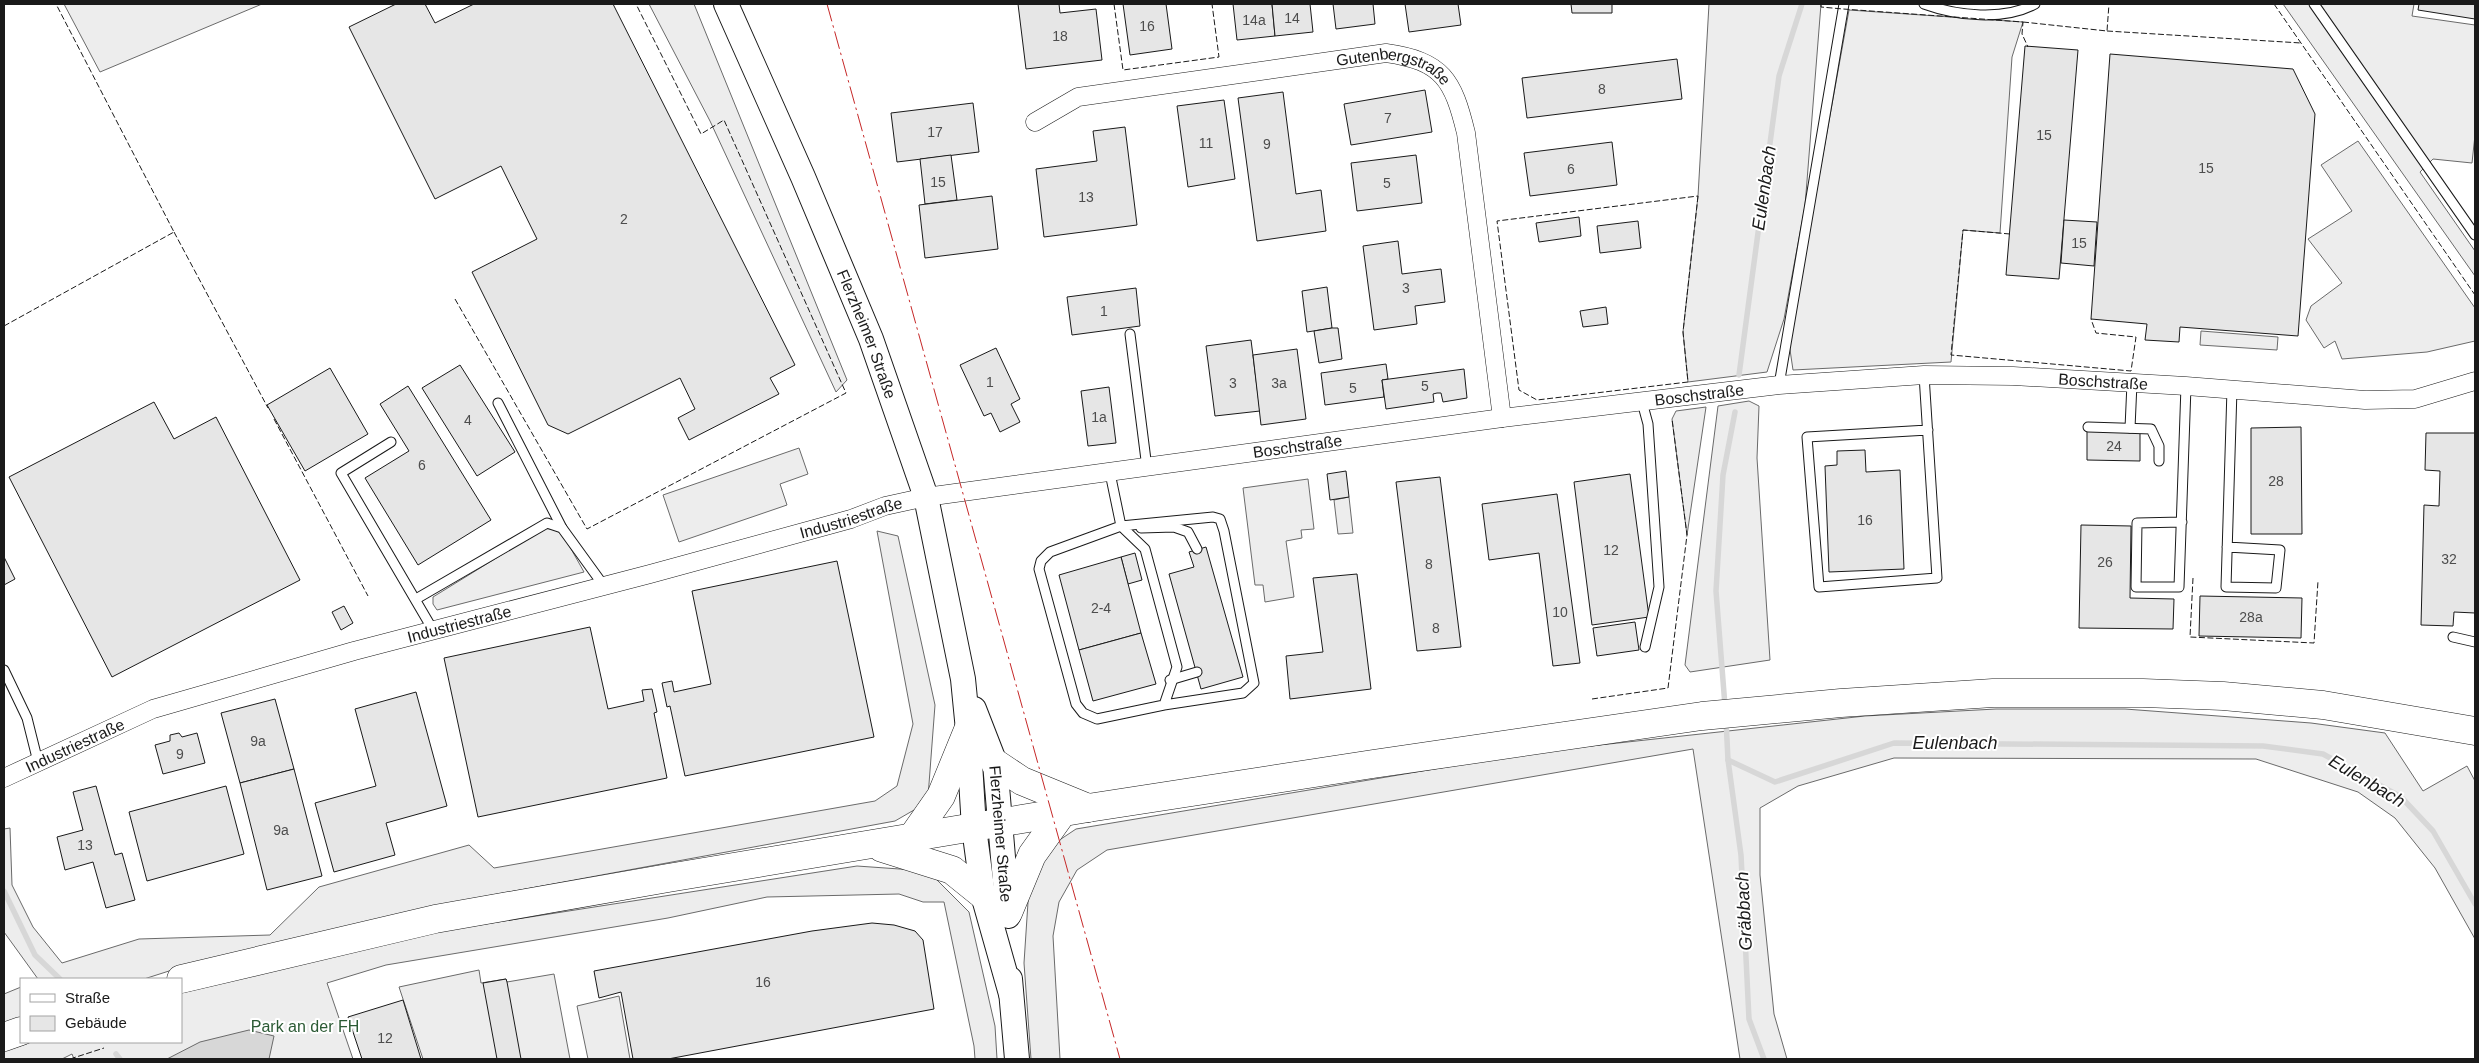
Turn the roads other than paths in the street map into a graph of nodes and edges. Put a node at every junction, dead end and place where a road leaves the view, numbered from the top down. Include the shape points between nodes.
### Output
1 (726, 4) edge
2 (1844, 4) edge
3 (1924, 4) edge
4 (2036, 4) edge
5 (2314, 4) edge
6 (1035, 122) dead end
7 (2475, 235) edge
8 (1130, 334) dead end
9 (1924, 375) junction
10 (2475, 381) edge
11 (2132, 383) junction
12 (1779, 385) junction
13 (2186, 386) junction
14 (2232, 389) junction
15 (1642, 402) junction
16 (498, 403) dead end
17 (1502, 418) junction
18 (2088, 428) dead end
19 (2130, 428) junction
20 (1928, 430) junction
21 (390, 442) dead end
22 (2159, 461) dead end
23 (1147, 468) junction
24 (1110, 473) junction
25 (926, 497) junction
26 (2182, 522) junction
27 (1121, 526) junction
28 (562, 528) junction
29 (2227, 547) junction
30 (1197, 549) dead end
31 (604, 586) junction
32 (416, 599) junction
33 (433, 630) junction
34 (2453, 637) dead end
35 (2475, 642) edge
36 (1645, 647) dead end
37 (4, 670) edge
38 (1197, 672) dead end
39 (963, 679) junction
40 (1170, 680) junction
41 (1164, 705) junction
42 (968, 730) junction
43 (2475, 731) edge
44 (38, 762) junction
45 (995, 764) junction
46 (4, 778) edge
47 (1075, 811) junction
48 (1001, 824) junction
49 (974, 828) junction
50 (911, 839) junction
51 (873, 845) junction
52 (983, 895) junction
53 (1008, 913) junction
54 (182, 979) edge
55 (1011, 994) junction
56 (20, 1030) edge
57 (4, 1037) edge
58 (1016, 1059) edge

1 - 25 main road, Flerzheimer Straße via 871,339
2 - 12 lane
3 - 4 lane via 1976,14 2010,13
5 - 7 lane
6 - 17 street, Gutenbergstraße via 1078,97 1386,53 1417,59 1431,67 1451,85 1458,99 1466,133
8 - 23 lane
9 - 11 street, Boschstraße
9 - 12 street, Boschstraße
9 - 20 lane
10 - 14 street, Boschstraße via 2415,400 2366,400
11 - 13 street, Boschstraße
11 - 19 lane
12 - 15 street, Boschstraße
13 - 14 street, Boschstraße
13 - 26 lane
14 - 29 lane
15 - 17 street, Boschstraße
15 - 36 lane via 1648,424 1659,586
16 - 28 lane
17 - 23 street, Boschstraße
18 - 19 lane
19 - 22 lane via 2151,429 2158,446
20 - 20 lane via 1937,578 1818,587 1807,437
21 - 32 lane via 341,473
23 - 24 street, Boschstraße
24 - 25 street, Boschstraße
24 - 27 lane
25 - 31 street, Industriestraße
25 - 39 main road, Flerzheimer Straße
26 - 26 lane via 2179,587 2136,587 2137,523
27 - 30 lane via 1174,527 1188,532
27 - 40 lane via 1145,549 1177,667
27 - 41 lane via 1050,552 1041,560 1039,569 1076,704 1083,713 1097,719
27 - 41 lane via 1213,516 1220,519 1224,531 1254,683 1243,693
28 - 31 lane
28 - 32 lane via 547,524 540,526
29 - 29 lane via 2226,587 2276,588 2280,550
31 - 33 street, Industriestraße
32 - 33 lane
33 - 44 street, Industriestraße via 152,709
34 - 35 lane
37 - 44 lane via 27,718
38 - 40 lane
39 - 42 main road, Flerzheimer Straße
39 - 45 main road, Flerzheimer Straße
40 - 41 lane
42 - 49 main road, Flerzheimer Straße
42 - 50 main road via 942,796
43 - 47 main road via 2323,705 2223,696 1993,693 1702,716
44 - 46 street, Industriestraße
45 - 47 main road
45 - 48 main road, Flerzheimer Straße
47 - 48 main road
47 - 53 main road via 1032,855
48 - 49 main road
48 - 53 main road, Flerzheimer Straße
49 - 50 main road
49 - 52 main road, Flerzheimer Straße
50 - 51 main road
51 - 52 main road via 952,870
51 - 54 main road via 435,919
52 - 55 main road, Flerzheimer Straße
53 - 55 main road, Flerzheimer Straße
55 - 58 main road, Flerzheimer Straße
56 - 57 main road

